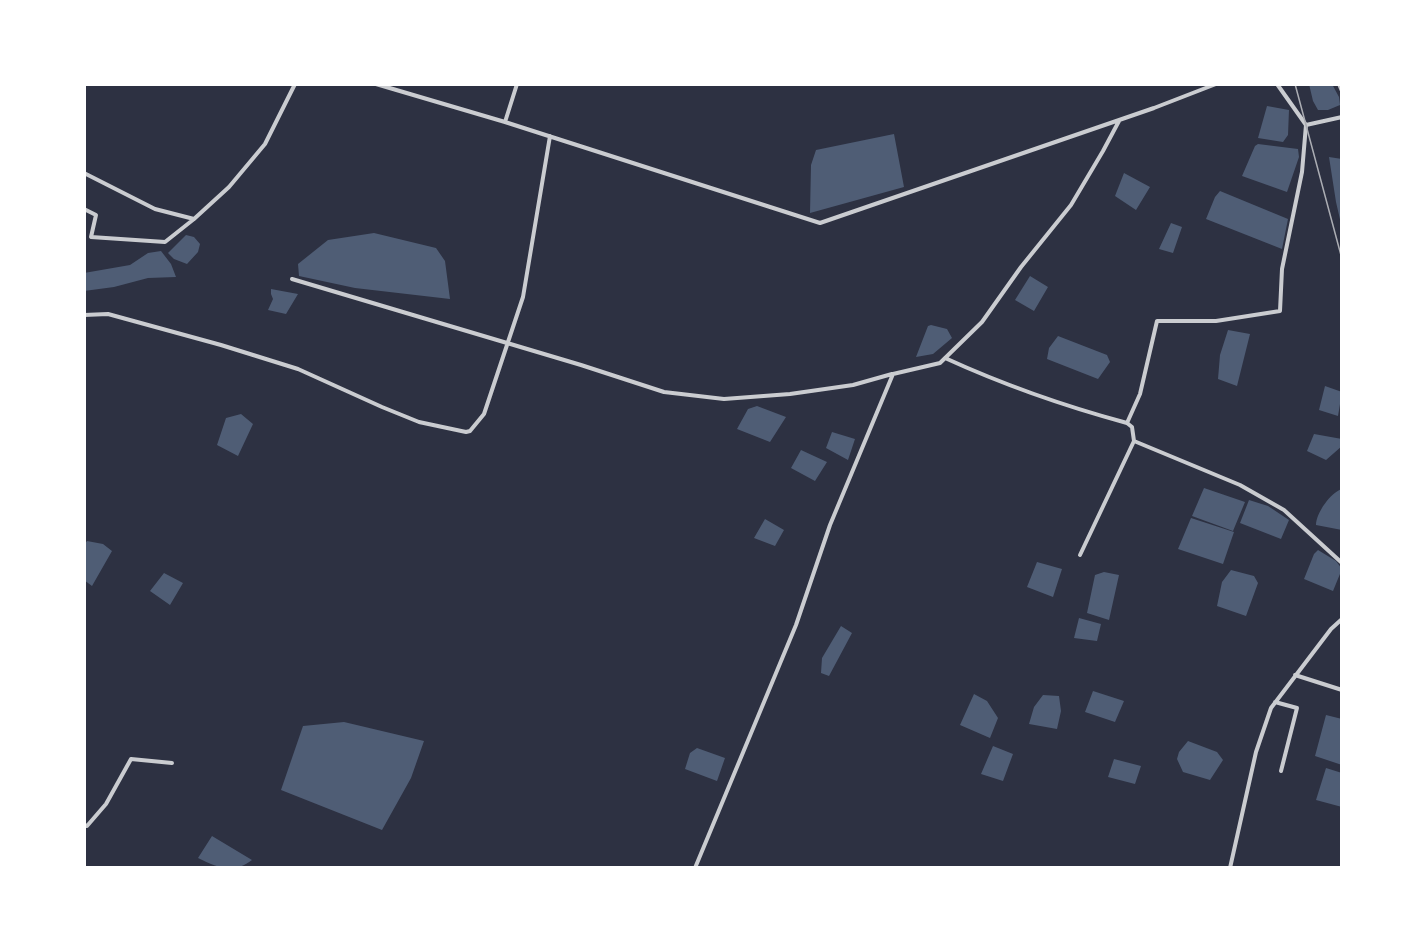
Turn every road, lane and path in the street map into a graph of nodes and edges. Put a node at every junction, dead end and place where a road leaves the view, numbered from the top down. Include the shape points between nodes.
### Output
1 (295, 84) edge
2 (376, 84) edge
3 (517, 84) edge
4 (1216, 84) edge
5 (1277, 84) edge
6 (1339, 84) edge
7 (1342, 91) edge
8 (1342, 117) edge
9 (1119, 120) junction
10 (505, 122) junction
11 (1306, 125) junction
12 (550, 136) junction
13 (84, 172) edge
14 (84, 209) edge
15 (194, 219) junction
16 (292, 279) dead end
17 (84, 315) edge
18 (507, 343) junction
19 (945, 358) junction
20 (893, 374) junction
21 (1127, 423) junction
22 (1134, 441) junction
23 (1080, 555) dead end
24 (1342, 563) edge
25 (1342, 619) edge
26 (1295, 675) junction
27 (1342, 690) edge
28 (1275, 702) junction
29 (172, 763) dead end
30 (1281, 771) dead end
31 (84, 825) edge
32 (695, 868) edge
33 (1230, 868) edge

1 - 15 street via 265,144 229,187
2 - 10 street
3 - 10 street
4 - 9 street
5 - 11 street
6 - 7 street
8 - 11 street
9 - 12 street via 820,223
9 - 19 street via 1071,205 982,322
10 - 12 street
11 - 21 street via 1302,171 1282,268 1280,311 1216,321 1157,321 1140,394
12 - 18 street via 523,297
13 - 15 street via 155,209
14 - 15 street via 96,215 92,237 165,242
16 - 18 street
17 - 18 street via 108,314 221,345 298,369 420,422 466,432 474,428 483,414
18 - 20 street via 664,392 724,399 853,385
19 - 20 street via 940,363
19 - 21 street via 1013,387
20 - 32 street via 830,525 796,625
21 - 22 street via 1132,427
22 - 23 street
22 - 24 street via 1240,485 1284,510
25 - 26 street
26 - 27 street
26 - 28 street
28 - 30 street via 1297,708
28 - 33 street via 1256,752
29 - 31 street via 130,759 106,804

